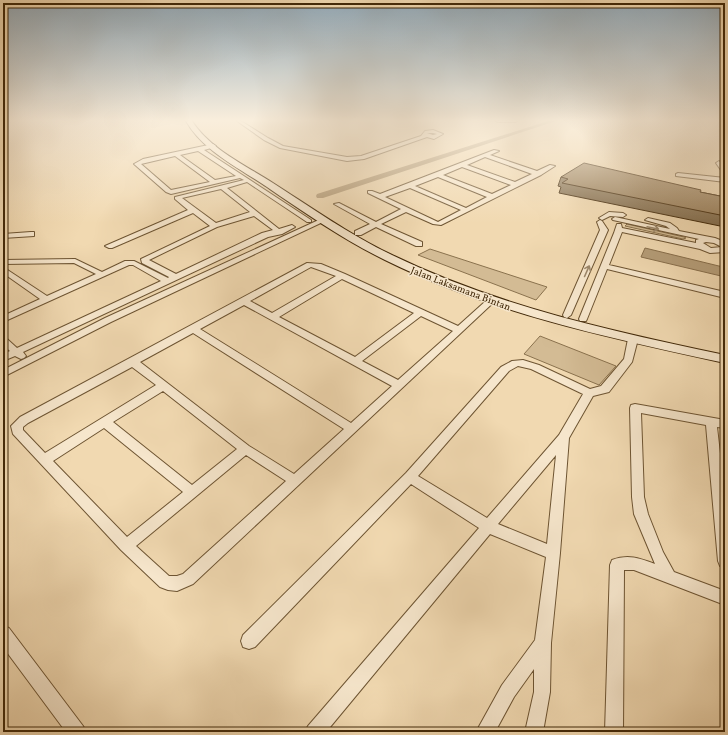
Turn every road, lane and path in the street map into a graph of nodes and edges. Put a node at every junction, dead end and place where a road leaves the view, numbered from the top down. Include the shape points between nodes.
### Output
1 (171, 155) edge
2 (178, 155) edge
3 (209, 155) edge
4 (226, 155) edge
5 (239, 155) edge
6 (327, 155) edge
7 (370, 155) edge
8 (486, 156) joint
9 (719, 163) dead end
10 (462, 165) junction
11 (552, 166) dead end
12 (725, 172) edge
13 (539, 174) junction
14 (438, 175) junction
15 (678, 175) dead end
16 (242, 176) junction
17 (725, 180) edge
18 (249, 181) junction
19 (214, 182) junction
20 (517, 185) junction
21 (410, 186) junction
22 (222, 187) junction
23 (370, 192) dead end
24 (282, 197) junction
25 (379, 197) junction
26 (494, 197) junction
27 (337, 204) dead end
28 (193, 210) junction
29 (404, 210) junction
30 (466, 210) junction
31 (255, 213) junction
32 (615, 218) junction
33 (321, 219) junction
34 (601, 220) junction
35 (309, 221) junction
36 (375, 224) junction
37 (215, 226) junction
38 (619, 227) junction
39 (279, 232) junction
40 (675, 232) junction
41 (358, 233) junction
42 (31, 234) dead end
43 (3, 236) edge
44 (712, 240) junction
45 (419, 244) dead end
46 (109, 246) dead end
47 (703, 247) junction
48 (725, 248) edge
49 (3, 262) edge
50 (604, 266) junction
51 (3, 269) edge
52 (101, 274) junction
53 (342, 276) junction
54 (172, 279) junction
55 (725, 295) edge
56 (46, 299) junction
57 (243, 301) junction
58 (491, 301) junction
59 (419, 313) junction
60 (567, 315) junction
61 (272, 317) junction
62 (3, 319) edge
63 (583, 319) junction
64 (194, 329) junction
65 (460, 330) junction
66 (633, 339) junction
67 (3, 340) edge
68 (725, 350) edge
69 (18, 352) junction
70 (3, 358) edge
71 (725, 359) edge
72 (30, 361) junction
73 (133, 362) junction
74 (355, 362) junction
75 (3, 374) edge
76 (164, 385) junction
77 (398, 386) junction
78 (589, 393) junction
79 (105, 422) junction
80 (711, 422) junction
81 (725, 424) edge
82 (351, 428) junction
83 (563, 438) junction
84 (245, 448) junction
85 (44, 460) junction
86 (410, 477) junction
87 (296, 481) junction
88 (191, 492) junction
89 (489, 527) junction
90 (126, 546) junction
91 (553, 554) junction
92 (725, 561) edge
93 (670, 578) junction
94 (725, 598) edge
95 (3, 634) edge
96 (249, 641) dead end
97 (543, 643) junction
98 (77, 732) edge
99 (314, 732) edge
100 (486, 732) edge
101 (534, 732) edge
102 (614, 732) edge

1 - 19 street via 137,164 170,192
2 - 19 street
3 - 16 street
4 - 24 main road, Jalan Laksamana Bintan
5 - 41 main road, Jalan Laksamana Bintan
6 - 7 street via 347,159
8 - 10 street
8 - 13 street
9 - 12 street
10 - 14 street
10 - 20 street
11 - 13 street
13 - 20 street
14 - 21 street
14 - 26 street
15 - 17 street
16 - 18 street
16 - 19 street
18 - 22 street
18 - 24 street
20 - 26 street
21 - 25 street
21 - 30 street
22 - 28 street via 177,198
22 - 31 street
23 - 25 street
24 - 33 main road, Jalan Laksamana Bintan
24 - 35 street
25 - 29 street
26 - 30 street
27 - 36 street
28 - 37 street
28 - 46 street
29 - 30 street via 436,224
29 - 36 street
31 - 37 street
31 - 39 street
32 - 34 street
32 - 38 street via 620,221
32 -> 40 street
33 - 35 street
33 - 58 main road, Jalan Laksamana Bintan via 405,266
33 - 72 street via 108,320
34 - 38 street via 608,225
34 - 40 street via 612,214 626,215 668,224 674,227
60 -> 34 street via 604,230
35 - 39 street
36 - 41 street
36 - 45 street
37 - 54 street via 145,259
38 - 47 street
38 - 50 street
39 - 54 street via 265,235
40 - 44 street
41 - 60 main road, Jalan Laksamana Bintan via 414,261 496,295
42 - 43 street
44 - 47 street via 700,242
44 - 48 street via 720,242
47 - 48 street via 715,251
49 - 52 street via 76,261
50 - 55 street
50 - 63 street
51 - 56 street
52 - 54 street via 132,262
52 - 56 street
53 - 57 street via 310,265
53 - 59 street
53 - 61 street
54 - 69 street
56 - 62 street
57 - 61 street
57 - 64 street
58 - 65 street
58 - 66 main road, Jalan Laksamana Bintan
59 - 65 street
59 - 74 street
60 - 63 main road, Jalan Laksamana Bintan
61 - 74 street
63 - 68 main road, Jalan Laksamana Bintan
64 - 73 street
64 - 82 street
65 - 77 street
66 - 71 main road, Jalan Laksamana Bintan
66 - 78 street via 630,360 608,387
67 - 69 street
69 - 70 street
69 - 72 street
72 - 75 street
73 - 76 street
73 - 85 street via 17,426 17,431
74 - 77 street
76 - 79 street
76 - 84 street
77 - 82 street
78 - 83 street
78 - 86 street via 535,367 523,363 509,366
79 - 85 street
79 - 88 street
80 - 81 street
80 - 92 street
80 - 93 street via 635,408 638,497 641,514 657,555
82 - 87 street
83 - 89 street
83 - 91 street
84 - 87 street
84 - 88 street
85 - 90 street
86 - 89 street
86 - 96 street
87 - 90 street via 183,582 165,582
88 - 90 street
89 - 91 street
89 - 99 street
91 - 97 street
93 - 94 street
93 - 102 street via 634,563 617,565
95 - 98 street
97 - 100 street via 508,691
97 - 101 street via 542,692

